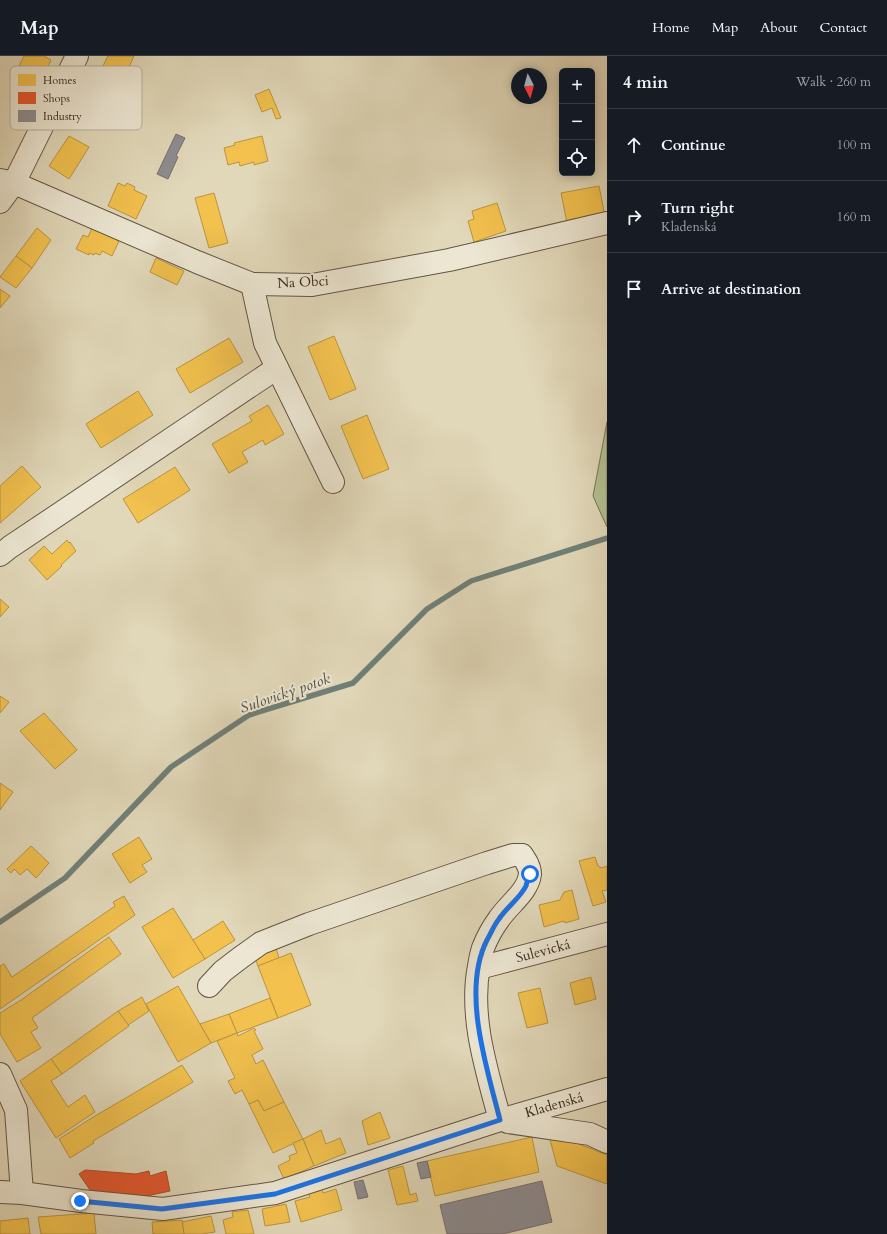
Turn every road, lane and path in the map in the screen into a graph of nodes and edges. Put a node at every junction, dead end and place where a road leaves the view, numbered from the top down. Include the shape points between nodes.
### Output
1 (77, 56) edge
2 (71, 66) edge
3 (36, 130) edge
4 (7, 181) edge
5 (0, 202) edge
6 (607, 223) edge
7 (252, 284) junction
8 (277, 368) junction
9 (333, 482) dead end
10 (0, 555) edge
11 (607, 934) edge
12 (479, 968) junction
13 (209, 986) dead end
14 (0, 1074) edge
15 (607, 1089) edge
16 (500, 1120) junction
17 (607, 1142) edge
18 (0, 1192) edge
19 (22, 1193) junction

1 - 2 street
3 - 4 street
4 - 5 street
4 - 7 street, Na Obci
6 - 7 street, Na Obci via 449,260 312,285
7 - 8 street via 265,343
8 - 9 street
8 - 10 street
11 - 12 street, Sulevická
12 - 13 street via 482,950 499,919 526,886 530,874 522,855 513,855 487,863 261,943 234,962
12 - 16 street via 475,1001 480,1036
14 - 19 street via 16,1110
15 - 16 street, Kladenská
16 - 17 street, Kladenská via 590,1134
16 - 19 street, Kladenská via 275,1194 162,1209
18 - 19 street, Kladenská

